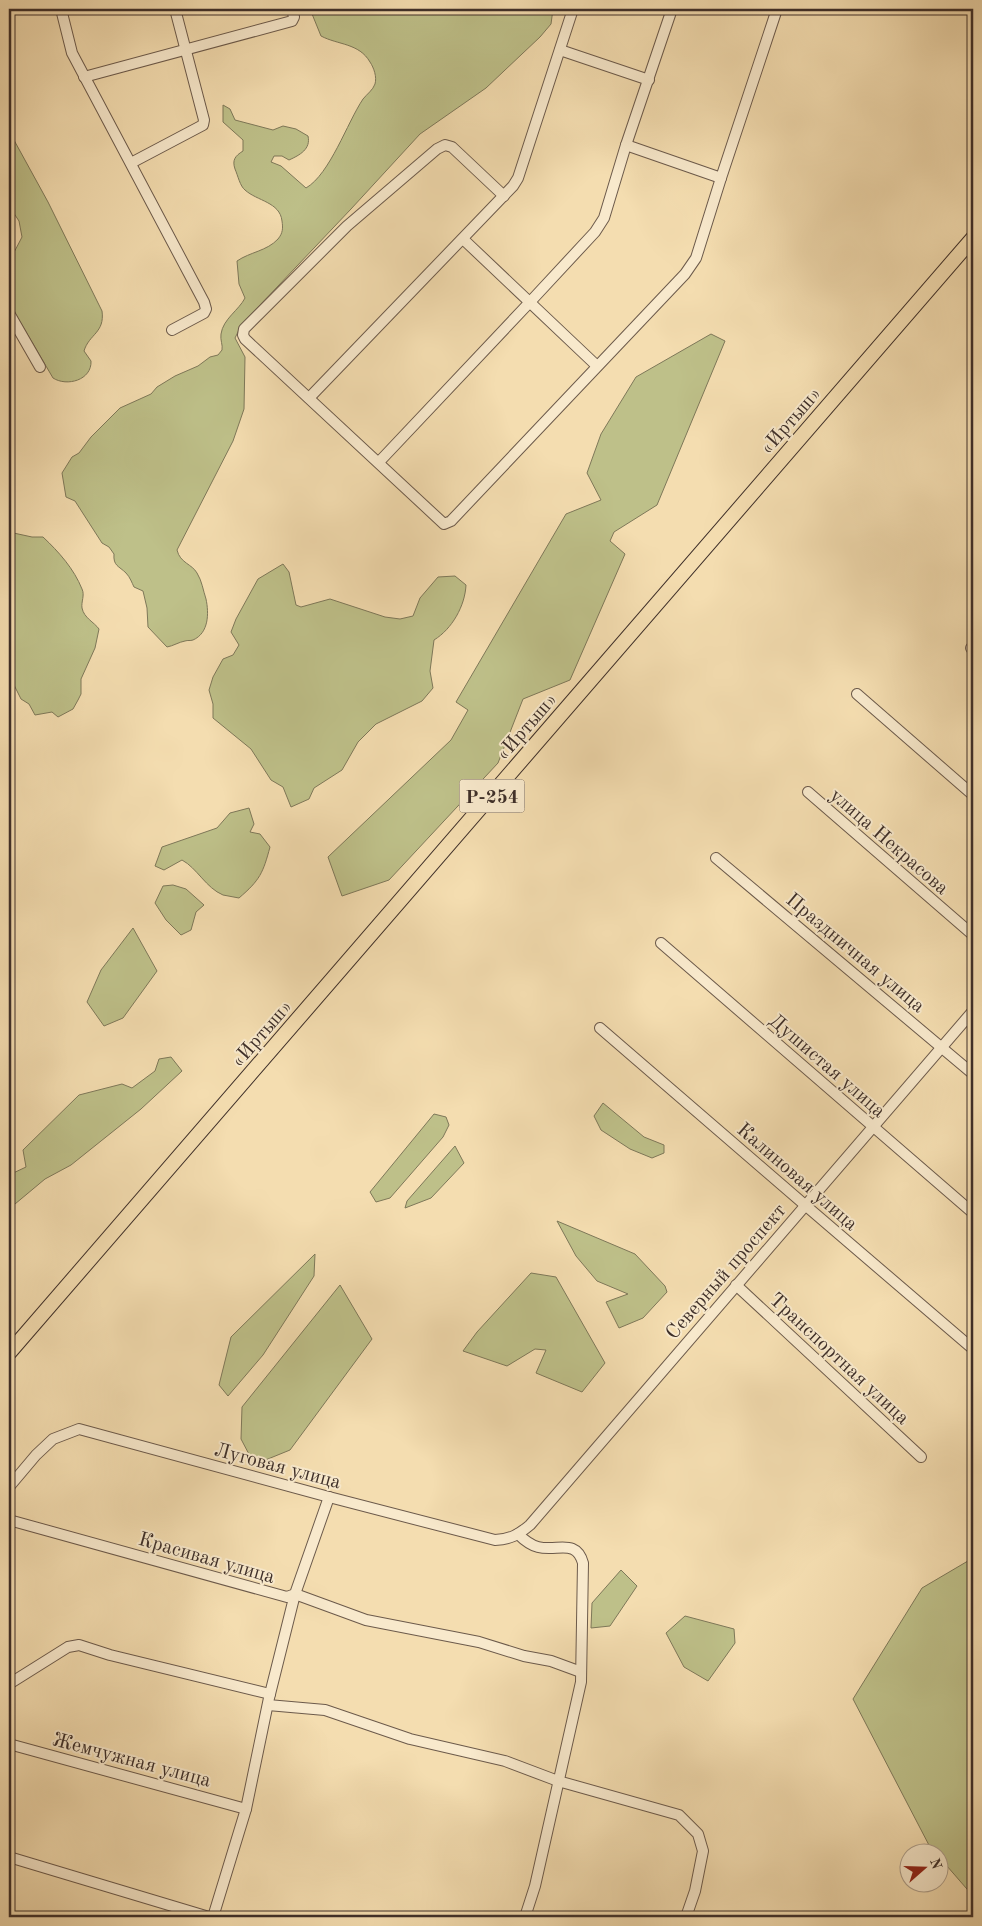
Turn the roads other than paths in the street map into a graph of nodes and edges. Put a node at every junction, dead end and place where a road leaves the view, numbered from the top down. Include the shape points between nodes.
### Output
1 (61, 9) edge
2 (175, 9) edge
3 (292, 9) edge
4 (573, 9) edge
5 (672, 9) edge
6 (777, 9) edge
7 (560, 50) junction
8 (185, 51) junction
9 (84, 77) junction
10 (649, 80) junction
11 (626, 145) junction
12 (131, 163) junction
13 (721, 178) junction
14 (504, 196) junction
15 (973, 238) edge
16 (463, 239) junction
17 (530, 302) junction
18 (9, 313) edge
19 (172, 330) dead end
20 (597, 366) junction
21 (40, 367) dead end
22 (309, 398) junction
23 (379, 462) junction
24 (857, 694) dead end
25 (808, 792) dead end
26 (973, 795) edge
27 (716, 858) dead end
28 (973, 934) edge
29 (661, 943) dead end
30 (973, 1011) edge
31 (600, 1028) dead end
32 (941, 1047) junction
33 (973, 1074) edge
34 (873, 1127) junction
35 (805, 1205) junction
36 (973, 1213) edge
37 (736, 1286) junction
38 (973, 1349) edge
39 (9, 1353) edge
40 (921, 1457) dead end
41 (9, 1487) edge
42 (329, 1497) junction
43 (9, 1520) edge
44 (518, 1534) junction
45 (495, 1540) joint
46 (296, 1594) junction
47 (581, 1672) junction
48 (9, 1684) edge
49 (270, 1694) junction
50 (268, 1705) junction
51 (9, 1744) edge
52 (558, 1781) junction
53 (246, 1809) junction
54 (9, 1857) edge
55 (209, 1917) edge
56 (213, 1917) edge
57 (525, 1917) edge
58 (686, 1917) edge

1 - 9 street via 72,53
2 - 8 street
3 - 8 street via 292,21
4 - 7 street
5 - 10 street
6 - 13 street
7 - 10 street
7 - 14 street via 518,178
8 - 9 street
8 - 12 street via 203,125
9 - 12 street
10 - 11 street
11 - 13 street
11 - 17 street via 604,218 595,232
12 - 19 street via 206,309
13 - 20 street via 696,258 685,274
14 - 16 street
14 - 22 street via 452,147 445,145 437,149 347,226 244,329 245,339
15 - 39 highway, «Иртыш» / Р-254
16 - 17 street
16 - 22 street
17 - 20 street
17 - 23 street
18 - 21 street
20 - 23 street via 451,521 444,524 439,520
22 - 23 street
24 - 26 street
25 - 28 street, улица Некрасова
27 - 32 street, Праздничная улица
29 - 34 street, Душистая улица
30 - 32 street, Северный проспект
31 - 35 street, Калиновая улица
32 - 33 street, Праздничная улица
32 - 34 street, Северный проспект
34 - 35 street, Северный проспект
34 - 36 street, Душистая улица
35 - 37 street, Северный проспект
35 - 38 street, Калиновая улица
37 - 40 street, Транспортная улица
37 - 44 street, Северный проспект via 530,1525
41 - 42 street, Луговая улица via 53,1439 79,1429
42 - 45 street, Луговая улица
42 - 46 street, Красивая улица
43 - 46 street, Красивая улица via 287,1597
44 - 45 street, Северный проспект
44 - 47 street via 531,1545 572,1548 581,1555
46 - 47 street via 366,1620 479,1642
46 - 49 street
47 - 52 street
48 - 49 street via 68,1647 79,1645
49 - 50 street
50 - 52 street via 325,1710 410,1739 505,1761
50 - 53 street
51 - 53 street, Жемчужная улица
52 - 57 street
52 - 58 street via 662,1809 684,1819 698,1834 703,1851
53 - 56 street
54 - 55 street

